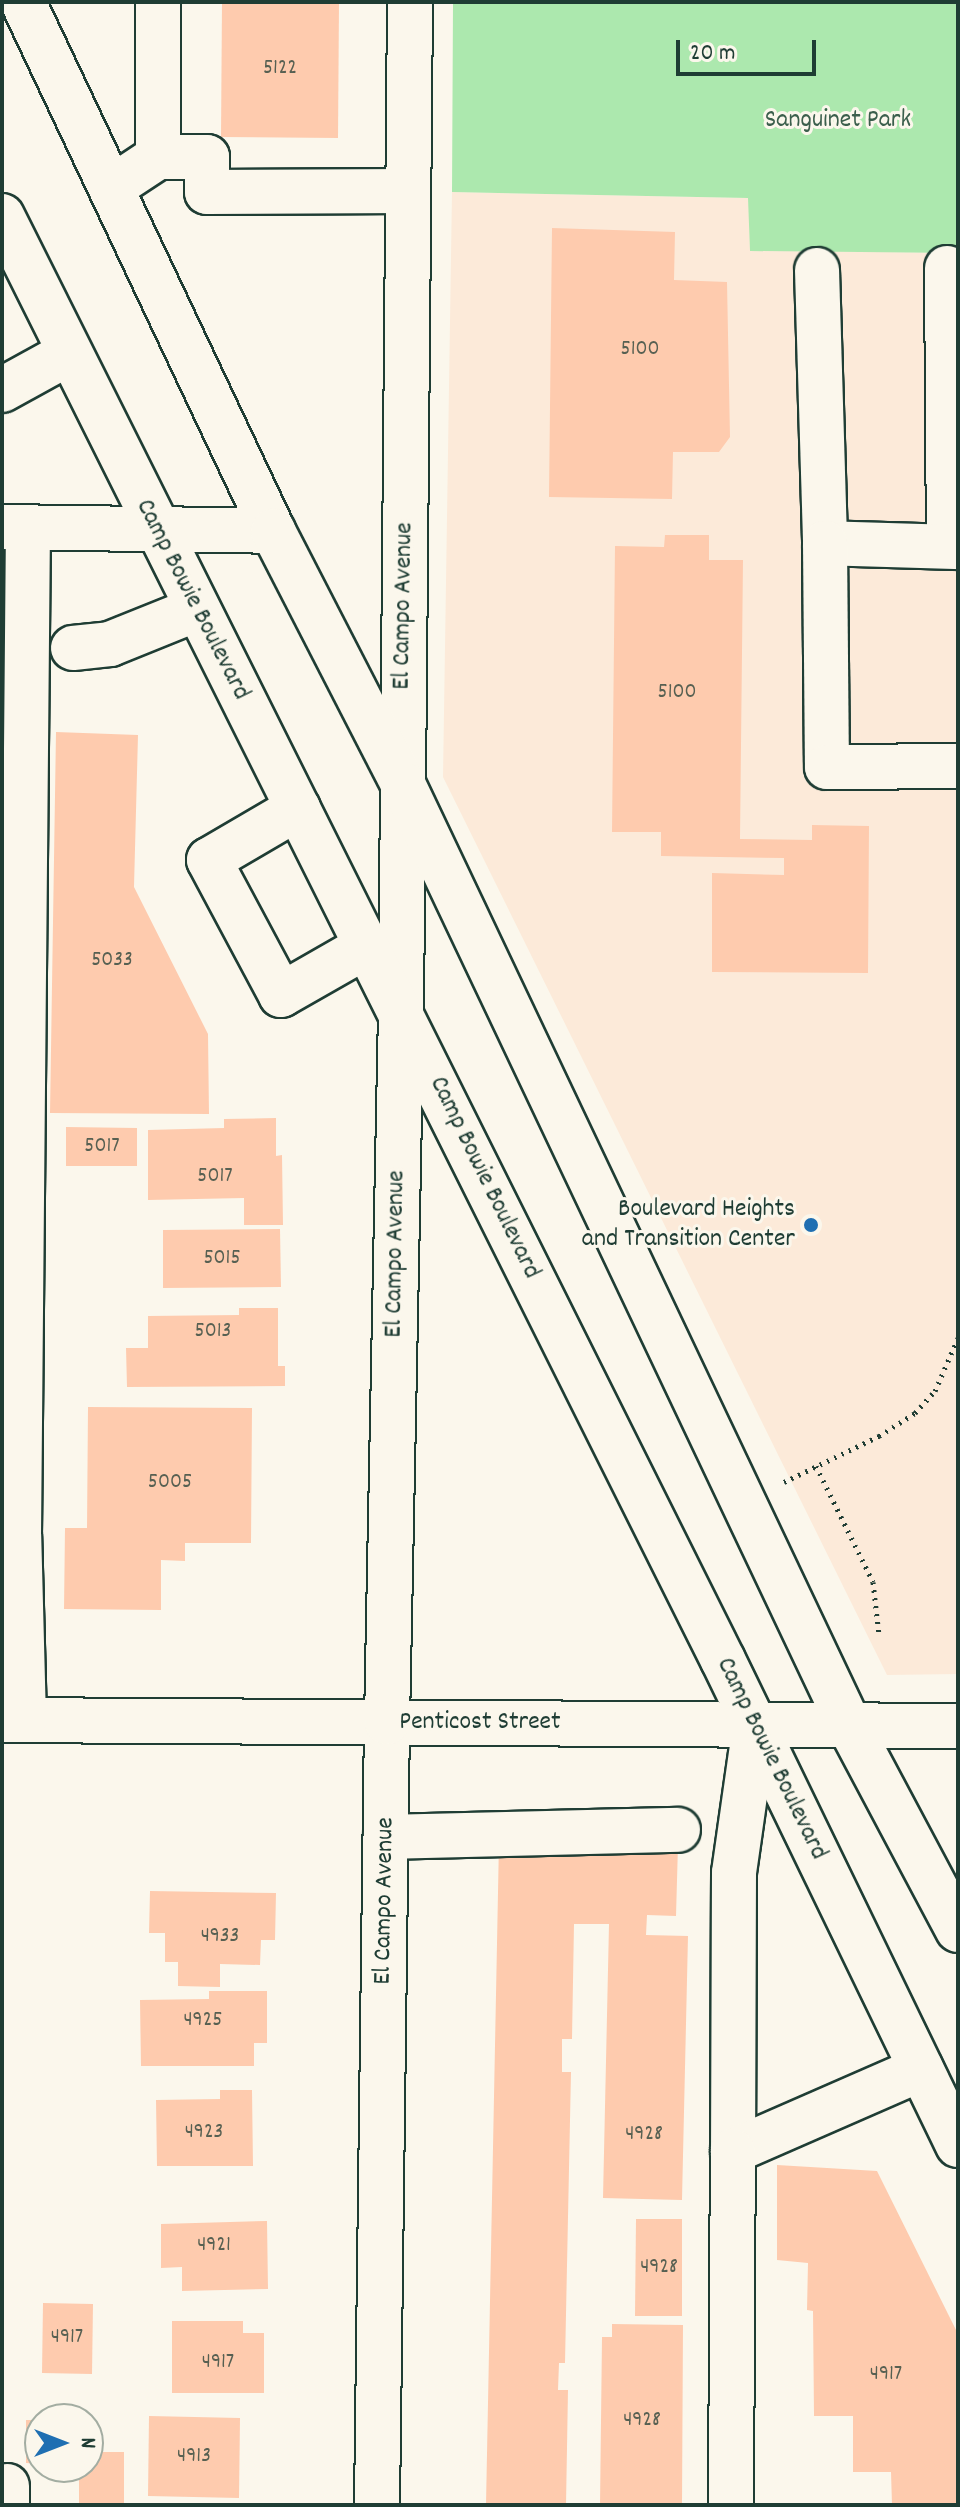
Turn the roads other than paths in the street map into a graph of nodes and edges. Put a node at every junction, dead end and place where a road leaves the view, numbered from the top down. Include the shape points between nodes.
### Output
1 (23, 2) edge
2 (158, 2) edge
3 (410, 2) edge
4 (158, 157) junction
5 (111, 188) junction
6 (408, 191) junction
7 (2, 216) edge
8 (947, 268) dead end
9 (817, 270) dead end
10 (69, 353) junction
11 (2, 390) edge
12 (15, 527) edge
13 (156, 529) junction
14 (273, 531) junction
15 (825, 543) junction
16 (954, 546) edge
17 (197, 609) junction
18 (73, 648) dead end
19 (958, 766) edge
20 (403, 784) junction
21 (298, 808) junction
22 (367, 946) junction
23 (401, 1011) junction
24 (13, 1720) edge
25 (387, 1722) junction
26 (755, 1725) junction
27 (849, 1725) junction
28 (958, 1726) edge
29 (678, 1830) dead end
30 (386, 1837) junction
31 (958, 1930) edge
32 (921, 2069) junction
33 (958, 2145) edge
34 (733, 2151) junction
35 (377, 2505) edge
36 (731, 2505) edge

1 - 5 main road
2 - 4 main road
3 - 6 main road, El Campo Avenue
4 - 5 main road
4 - 6 main road via 207,157 207,192
5 - 14 main road
6 - 20 main road, El Campo Avenue
7 - 10 main road, Camp Bowie Boulevard
8 - 16 main road
9 - 15 main road
10 - 11 main road
10 - 13 main road, Camp Bowie Boulevard
12 - 13 main road
12 - 24 main road via 19,1535
13 - 14 main road
13 - 17 main road, Camp Bowie Boulevard
14 - 20 main road
15 - 16 main road
15 - 19 main road via 827,767
17 - 18 main road via 110,644
17 - 21 main road, Camp Bowie Boulevard
20 - 23 main road, El Campo Avenue
20 - 27 main road
21 - 22 main road, Camp Bowie Boulevard
21 - 22 main road via 209,860 281,995
22 - 23 main road, Camp Bowie Boulevard
23 - 25 main road, El Campo Avenue
23 - 26 main road, Camp Bowie Boulevard
24 - 25 main road, Penticost Street
25 - 26 main road, Penticost Street
25 - 30 main road, El Campo Avenue
26 - 27 main road, Penticost Street
26 - 32 main road, Camp Bowie Boulevard
26 - 34 main road via 734,1873
27 - 28 main road, Penticost Street
27 - 31 main road
29 - 30 main road
30 - 35 main road, El Campo Avenue
32 - 33 main road, Camp Bowie Boulevard
32 - 34 main road
34 - 36 main road

